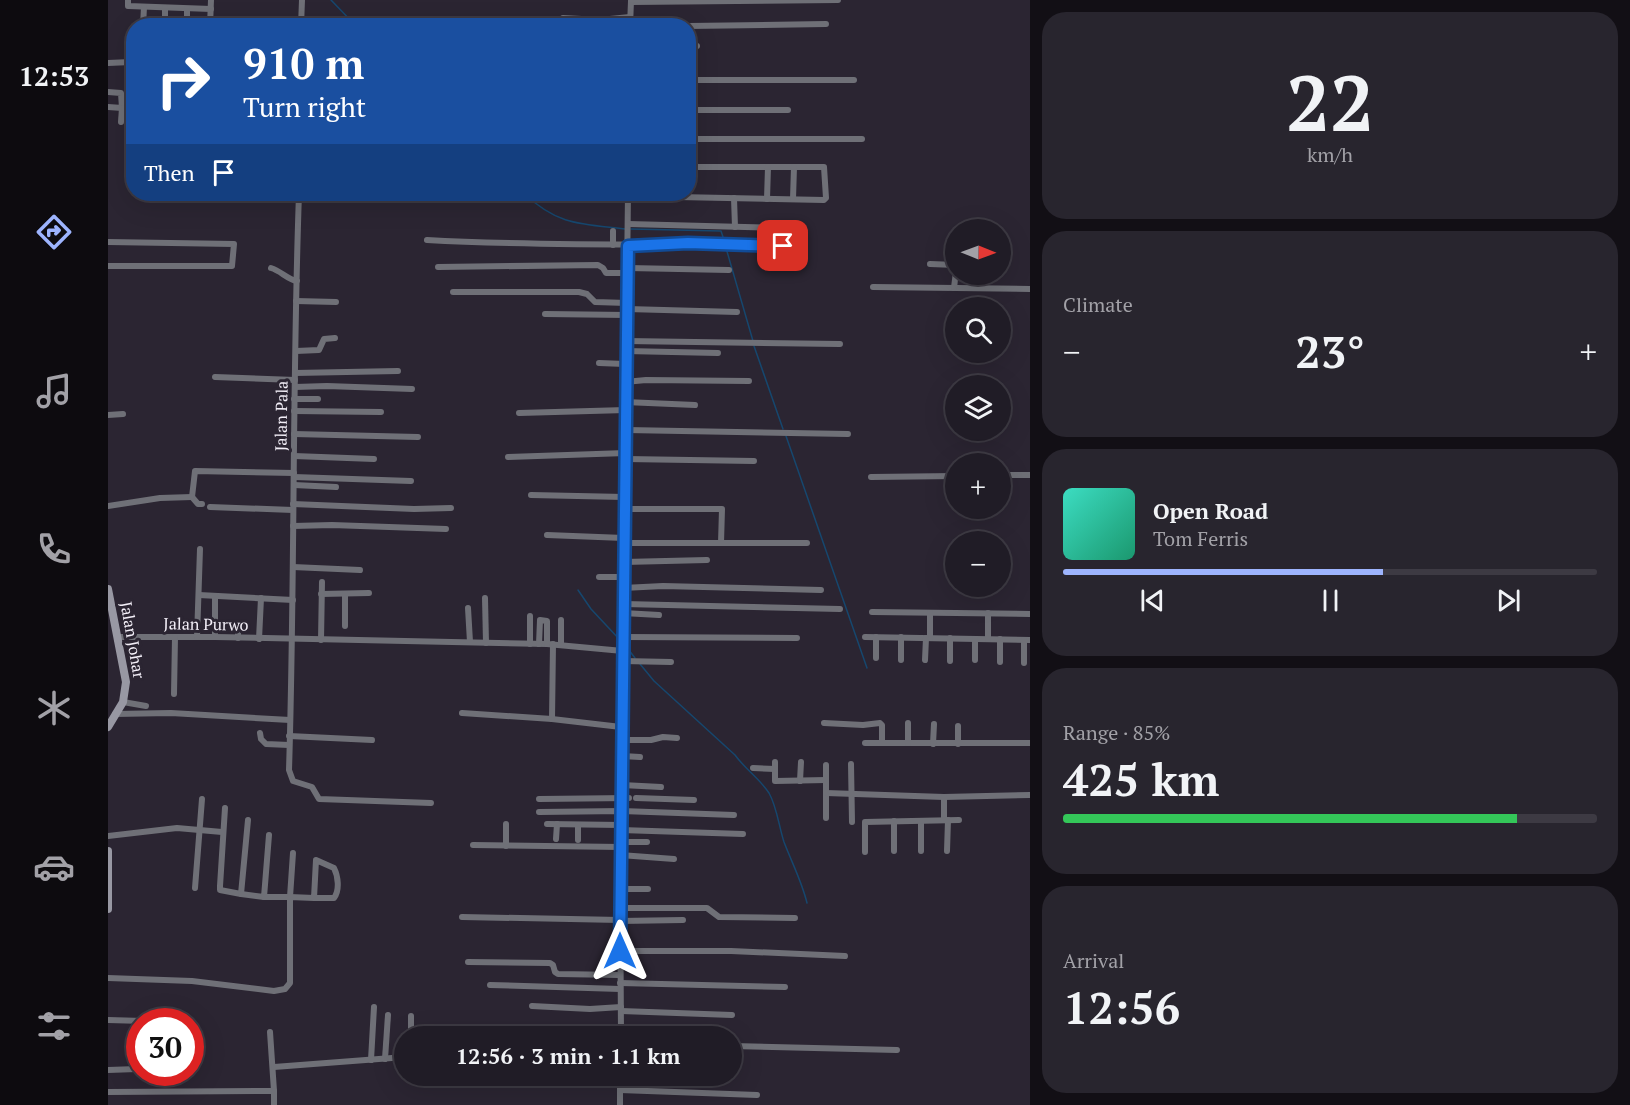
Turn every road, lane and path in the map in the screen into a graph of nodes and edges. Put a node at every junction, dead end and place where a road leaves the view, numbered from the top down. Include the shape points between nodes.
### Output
1 (128, 0) edge
2 (211, 0) edge
3 (302, 0) edge
4 (838, 0) edge
5 (631, 1) edge
6 (144, 7) junction
7 (165, 8) junction
8 (188, 9) junction
9 (211, 9) junction
10 (630, 17) joint
11 (143, 18) edge
12 (165, 18) edge
13 (187, 18) edge
14 (210, 18) edge
15 (301, 18) edge
16 (620, 18) edge
17 (826, 24) dead end
18 (696, 26) edge
19 (126, 62) edge
20 (108, 63) edge
21 (696, 80) edge
22 (854, 80) dead end
23 (108, 92) edge
24 (108, 107) edge
25 (122, 108) junction
26 (696, 110) edge
27 (788, 110) dead end
28 (121, 122) dead end
29 (696, 139) edge
30 (862, 139) dead end
31 (696, 167) edge
32 (768, 167) junction
33 (794, 167) junction
34 (696, 197) edge
35 (734, 198) junction
36 (767, 199) junction
37 (793, 199) junction
38 (299, 201) edge
39 (628, 201) edge
40 (628, 225) junction
41 (735, 226) junction
42 (785, 228) dead end
43 (614, 231) dead end
44 (427, 240) dead end
45 (108, 242) edge
46 (613, 245) junction
47 (628, 246) junction
48 (805, 246) dead end
49 (930, 264) dead end
50 (945, 265) edge
51 (108, 266) edge
52 (438, 267) dead end
53 (271, 268) dead end
54 (628, 270) junction
55 (729, 270) dead end
56 (297, 281) junction
57 (954, 285) edge
58 (873, 287) dead end
59 (954, 288) junction
60 (1030, 289) edge
61 (453, 292) dead end
62 (296, 301) junction
63 (336, 302) dead end
64 (627, 309) junction
65 (737, 312) dead end
66 (545, 314) dead end
67 (335, 338) dead end
68 (626, 341) junction
69 (840, 344) dead end
70 (296, 351) junction
71 (626, 351) junction
72 (718, 353) dead end
73 (599, 363) dead end
74 (625, 364) junction
75 (398, 370) dead end
76 (215, 377) dead end
77 (295, 380) junction
78 (749, 381) dead end
79 (625, 382) junction
80 (411, 389) dead end
81 (294, 399) junction
82 (318, 399) dead end
83 (625, 402) junction
84 (695, 405) dead end
85 (626, 410) junction
86 (294, 411) junction
87 (381, 412) dead end
88 (519, 413) dead end
89 (123, 414) dead end
90 (108, 415) edge
91 (626, 430) junction
92 (294, 434) junction
93 (848, 434) dead end
94 (418, 437) dead end
95 (294, 456) junction
96 (626, 456) junction
97 (508, 457) dead end
98 (374, 459) dead end
99 (754, 461) dead end
100 (1011, 475) edge
101 (1030, 475) edge
102 (945, 476) edge
103 (871, 477) dead end
104 (294, 479) junction
105 (411, 481) dead end
106 (336, 487) dead end
107 (531, 495) dead end
108 (192, 496) junction
109 (624, 497) junction
110 (202, 504) dead end
111 (108, 506) edge
112 (210, 507) dead end
113 (293, 507) junction
114 (451, 508) dead end
115 (624, 509) junction
116 (293, 526) junction
117 (446, 529) dead end
118 (547, 535) dead end
119 (624, 541) junction
120 (721, 543) junction
121 (807, 543) dead end
122 (200, 549) dead end
123 (707, 560) dead end
124 (624, 562) junction
125 (293, 567) junction
126 (360, 570) dead end
127 (599, 577) dead end
128 (624, 578) junction
129 (322, 582) dead end
130 (623, 588) junction
131 (108, 589) edge
132 (821, 590) dead end
133 (369, 593) dead end
134 (321, 594) junction
135 (345, 594) junction
136 (199, 595) junction
137 (215, 596) junction
138 (261, 598) junction
139 (485, 598) dead end
140 (292, 600) junction
141 (624, 604) junction
142 (110, 606) edge
143 (468, 608) dead end
144 (840, 609) dead end
145 (872, 612) dead end
146 (623, 613) junction
147 (930, 613) junction
148 (988, 613) junction
149 (1030, 614) edge
150 (659, 615) dead end
151 (530, 616) dead end
152 (561, 620) dead end
153 (238, 626) dead end
154 (345, 626) dead end
155 (118, 637) junction
156 (175, 637) junction
157 (197, 637) junction
158 (215, 637) junction
159 (865, 637) dead end
160 (876, 637) junction
161 (901, 637) junction
162 (238, 638) junction
163 (797, 638) dead end
164 (928, 638) junction
165 (950, 638) junction
166 (259, 639) junction
167 (293, 639) junction
168 (975, 639) junction
169 (988, 639) junction
170 (1000, 639) junction
171 (321, 640) junction
172 (1027, 640) edge
173 (470, 642) junction
174 (486, 643) junction
175 (530, 644) junction
176 (539, 644) junction
177 (550, 644) junction
178 (624, 644) junction
179 (561, 645) junction
180 (876, 658) dead end
181 (901, 660) dead end
182 (926, 660) dead end
183 (975, 660) dead end
184 (626, 661) junction
185 (950, 661) dead end
186 (671, 662) dead end
187 (1000, 662) dead end
188 (1024, 663) dead end
189 (174, 694) dead end
190 (123, 702) junction
191 (146, 706) dead end
192 (462, 713) dead end
193 (116, 714) junction
194 (552, 719) junction
195 (290, 720) junction
196 (824, 723) dead end
197 (908, 723) dead end
198 (934, 724) dead end
199 (108, 726) edge
200 (958, 726) dead end
201 (621, 727) junction
202 (260, 733) dead end
203 (290, 736) junction
204 (677, 738) dead end
205 (372, 740) dead end
206 (622, 740) junction
207 (865, 743) dead end
208 (882, 743) junction
209 (908, 743) junction
210 (1030, 743) edge
211 (933, 744) junction
212 (958, 744) junction
213 (289, 745) junction
214 (622, 756) junction
215 (640, 757) dead end
216 (801, 762) dead end
217 (851, 764) dead end
218 (826, 765) dead end
219 (753, 768) dead end
220 (826, 780) junction
221 (800, 781) junction
222 (622, 785) junction
223 (661, 787) dead end
224 (826, 793) junction
225 (851, 794) junction
226 (1030, 795) edge
227 (944, 797) junction
228 (629, 798) junction
229 (202, 799) dead end
230 (539, 799) dead end
231 (694, 800) dead end
232 (431, 803) dead end
233 (225, 808) dead end
234 (622, 811) junction
235 (539, 812) dead end
236 (734, 814) dead end
237 (826, 818) dead end
238 (248, 820) dead end
239 (946, 820) junction
240 (958, 820) dead end
241 (894, 821) junction
242 (921, 821) junction
243 (852, 822) dead end
244 (506, 824) dead end
245 (547, 824) dead end
246 (557, 824) junction
247 (578, 825) junction
248 (621, 828) junction
249 (200, 830) junction
250 (222, 832) junction
251 (743, 834) dead end
252 (269, 835) dead end
253 (108, 836) edge
254 (556, 839) dead end
255 (578, 840) dead end
256 (647, 842) dead end
257 (473, 845) dead end
258 (621, 845) junction
259 (506, 846) junction
260 (108, 851) edge
261 (894, 851) dead end
262 (921, 851) dead end
263 (947, 851) dead end
264 (865, 852) dead end
265 (293, 853) dead end
266 (620, 855) junction
267 (674, 859) dead end
268 (108, 885) edge
269 (195, 888) dead end
270 (621, 889) junction
271 (648, 889) dead end
272 (241, 894) junction
273 (264, 897) junction
274 (290, 897) junction
275 (314, 898) junction
276 (621, 908) junction
277 (108, 909) edge
278 (462, 917) dead end
279 (795, 918) dead end
280 (683, 920) dead end
281 (620, 921) junction
282 (620, 951) junction
283 (845, 956) dead end
284 (468, 962) dead end
285 (620, 975) junction
286 (108, 978) edge
287 (490, 985) dead end
288 (620, 986) junction
289 (785, 987) dead end
290 (532, 1006) dead end
291 (374, 1007) dead end
292 (621, 1009) junction
293 (388, 1015) dead end
294 (732, 1015) dead end
295 (411, 1016) dead end
296 (108, 1020) edge
297 (126, 1021) edge
298 (411, 1026) edge
299 (621, 1026) edge
300 (270, 1032) dead end
301 (742, 1046) edge
302 (897, 1050) dead end
303 (394, 1058) edge
304 (385, 1059) junction
305 (371, 1060) junction
306 (274, 1067) junction
307 (126, 1069) edge
308 (108, 1070) edge
309 (620, 1086) edge
310 (620, 1090) junction
311 (274, 1091) junction
312 (108, 1092) edge
313 (758, 1095) dead end
314 (274, 1105) edge
315 (620, 1105) edge

1 - 6 street via 128,6
2 - 9 street
3 - 15 street
4 - 5 street
5 - 10 street
6 - 7 street
6 - 11 street
7 - 8 street
7 - 12 street
8 - 9 street
8 - 13 street
9 - 14 street
10 - 16 street
17 - 18 street
19 - 20 street
21 - 22 street
23 - 25 street via 121,93
24 - 25 street
25 - 28 street
26 - 27 street
29 - 30 street
31 - 32 street
32 - 33 street
32 - 36 street
33 - 37 street
33 - 37 street via 825,167 826,198
34 - 35 street
35 - 36 street
35 - 41 street
36 - 37 street
38 - 56 street, Jalan Pala
39 - 40 street
40 - 41 street
40 - 47 street
41 - 42 street
43 - 46 street
44 - 46 street
45 - 51 street via 234,243 232,266
46 - 47 street
47 - 48 street
47 - 54 street
49 - 50 street
52 - 54 street via 598,265 606,273
53 - 56 street
54 - 55 street
54 - 64 street
56 - 62 street, Jalan Pala
57 - 59 street
58 - 59 street
59 - 60 street
61 - 64 street via 579,292 595,302
62 - 63 street
62 - 70 street, Jalan Pala
64 - 65 street
64 - 66 street
64 - 68 street
67 - 70 street via 324,339 319,350
68 - 69 street
68 - 71 street
70 - 77 street, Jalan Pala
71 - 72 street
71 - 74 street
73 - 74 street
74 - 79 street
75 - 77 street
76 - 77 street
77 - 80 street via 327,386
77 - 81 street, Jalan Pala
78 - 79 street
79 - 83 street
81 - 82 street
81 - 86 street, Jalan Pala
83 - 84 street
83 - 85 street
85 - 88 street
85 - 91 street
86 - 87 street
86 - 92 street, Jalan Pala
89 - 90 street
91 - 93 street
91 - 96 street
92 - 94 street
92 - 95 street, Jalan Pala
95 - 98 street
95 - 104 street, Jalan Pala
96 - 97 street
96 - 99 street
96 - 109 street
100 - 101 street
102 - 103 street
104 - 105 street
104 - 106 street
104 - 108 street via 195,471
104 - 113 street, Jalan Pala
107 - 109 street
108 - 110 street
108 - 111 street
109 - 115 street
112 - 113 street
113 - 114 street
113 - 116 street, Jalan Pala
115 - 119 street
115 - 120 street via 722,509
116 - 117 street
116 - 125 street, Jalan Pala
118 - 119 street
119 - 120 street
119 - 124 street
120 - 121 street
122 - 136 street
123 - 124 street
124 - 128 street
125 - 126 street
125 - 140 street, Jalan Pala
127 - 128 street
128 - 130 street
129 - 134 street
130 - 132 street
130 - 141 street
131 - 142 street, Jalan Johar
133 - 135 street
134 - 135 street
134 - 171 street
135 - 154 street
136 - 137 street
136 - 157 street
137 - 138 street
137 - 158 street
138 - 140 street
138 - 166 street
139 - 174 street
140 - 167 street, Jalan Pala
141 - 144 street
141 - 146 street
142 - 155 street, Jalan Johar
143 - 173 street
145 - 147 street
146 - 150 street
146 - 178 street
147 - 148 street
147 - 164 street
148 - 149 street
148 - 169 street
151 - 175 street
152 - 179 street
153 - 162 street
155 - 156 street, Jalan Purwo
155 - 190 street, Jalan Johar via 126,682
156 - 157 street, Jalan Purwo
156 - 189 street
157 - 158 street, Jalan Purwo
158 - 162 street, Jalan Purwo
159 - 160 street
160 - 161 street
160 - 180 street
161 - 164 street
161 - 181 street
162 - 166 street, Jalan Purwo
163 - 178 street, Jalan Purwo
164 - 165 street
164 - 182 street
165 - 168 street
165 - 185 street
166 - 167 street, Jalan Purwo
167 - 171 street, Jalan Purwo
167 - 195 street, Jalan Pala
168 - 169 street
168 - 183 street
169 - 170 street
170 - 172 street
170 - 187 street
171 - 173 street, Jalan Purwo
172 - 188 street
173 - 174 street, Jalan Purwo
174 - 175 street, Jalan Purwo
175 - 176 street, Jalan Purwo
176 - 177 street, Jalan Purwo
176 - 177 street via 540,620 548,621
177 - 179 street, Jalan Purwo
177 - 194 street
178 - 179 street, Jalan Purwo
178 - 184 street
184 - 186 street
184 - 201 street
190 - 191 street
190 - 193 street, Jalan Johar
192 - 194 street
193 - 195 street
193 - 199 street, Jalan Johar
194 - 201 street
195 - 203 street, Jalan Pala
196 - 208 street via 880,723
197 - 209 street
198 - 211 street
200 - 212 street
201 - 206 street
202 - 213 street via 266,744
203 - 205 street
203 - 213 street, Jalan Pala
204 - 206 street
206 - 214 street
207 - 208 street
208 - 209 street
209 - 211 street
210 - 212 street
211 - 212 street
213 - 232 street, Jalan Pala via 291,778 312,787 319,799
214 - 215 street
214 - 222 street
216 - 221 street
217 - 225 street
218 - 220 street
219 - 221 street via 775,765 775,781
220 - 221 street
220 - 224 street
222 - 223 street
222 - 228 street
224 - 225 street
224 - 237 street
225 - 227 street
225 - 243 street
226 - 227 street
227 - 239 street
228 - 230 street
228 - 231 street
228 - 234 street
229 - 249 street
233 - 250 street
234 - 235 street
234 - 236 street
234 - 248 street
238 - 272 street
239 - 240 street
239 - 242 street
239 - 263 street
241 - 242 street
241 - 261 street
241 - 264 street via 865,822
242 - 262 street
244 - 259 street
245 - 246 street
246 - 247 street
246 - 254 street
247 - 248 street
247 - 255 street
248 - 251 street
248 - 258 street
249 - 250 street
249 - 253 street via 177,828
249 - 269 street
250 - 272 street via 220,890
252 - 273 street
256 - 258 street
257 - 259 street
258 - 259 street
258 - 266 street
260 - 268 street
265 - 274 street
266 - 267 street
266 - 270 street
268 - 277 street
270 - 271 street
270 - 276 street
272 - 273 street
273 - 274 street
274 - 275 street
274 - 286 street via 290,983 285,989
275 - 275 street via 334,898 337,892 334,868 316,860
276 - 279 street via 707,908 719,917
276 - 281 street
278 - 281 street
280 - 281 street
281 - 282 street
282 - 283 street
282 - 285 street
284 - 285 street via 550,963 558,974
285 - 288 street
287 - 288 street
288 - 289 street
288 - 292 street
290 - 292 street
291 - 305 street
292 - 294 street
292 - 299 street
293 - 304 street
295 - 298 street
296 - 297 street
300 - 306 street
301 - 302 street
303 - 304 street
304 - 305 street
305 - 306 street
306 - 311 street
307 - 308 street
309 - 310 street
310 - 313 street
310 - 315 street
311 - 312 street
311 - 314 street

